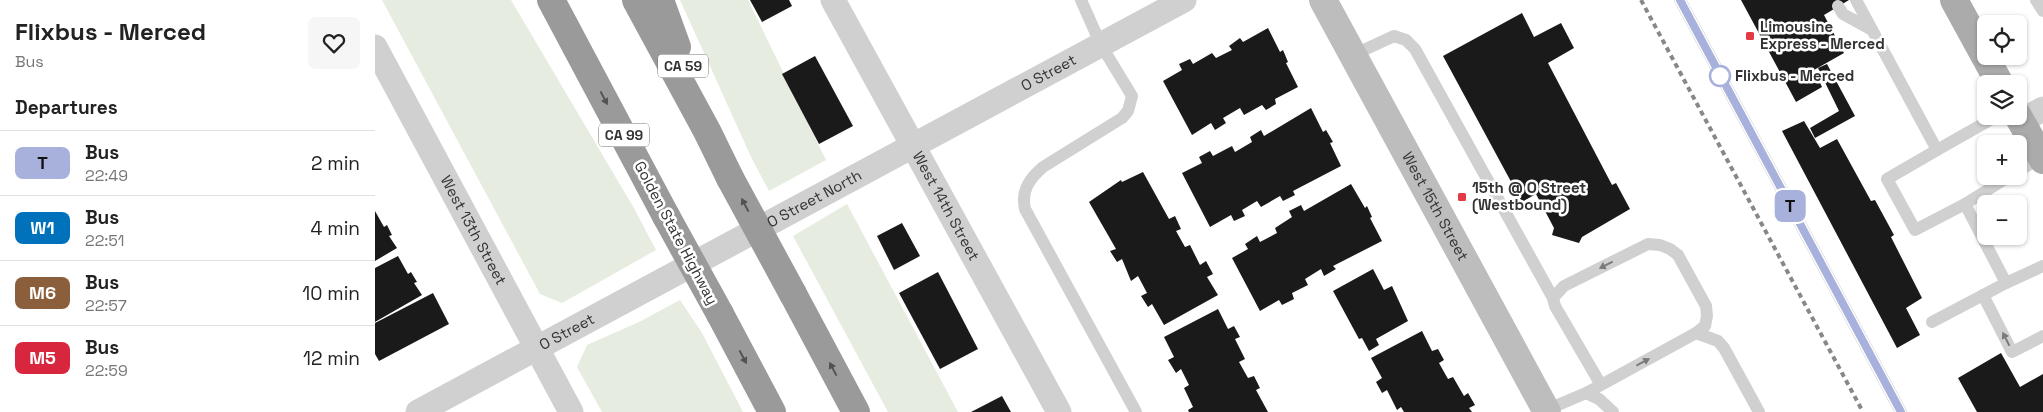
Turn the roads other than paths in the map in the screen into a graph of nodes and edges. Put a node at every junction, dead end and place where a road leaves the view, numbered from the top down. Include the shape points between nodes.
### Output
1 (539, 0) edge
2 (551, 0) edge
3 (636, 0) edge
4 (660, 0) edge
5 (833, 0) edge
6 (1081, 0) edge
7 (1184, 0) edge
8 (1323, 0) edge
9 (1680, 0) edge
10 (1856, 0) edge
11 (1954, 0) edge
12 (2036, 0) edge
13 (1838, 6) dead end
14 (2043, 11) edge
15 (1872, 30) junction
16 (1101, 45) junction
17 (375, 47) edge
18 (581, 55) junction
19 (1353, 55) junction
20 (1995, 75) edge
21 (1998, 125) edge
22 (2024, 125) edge
23 (707, 131) junction
24 (914, 144) junction
25 (1937, 150) junction
26 (2037, 157) edge
27 (1996, 185) edge
28 (1965, 204) junction
29 (715, 252) joint
30 (2043, 266) edge
31 (2007, 283) junction
32 (1983, 296) junction
33 (1553, 298) junction
34 (1932, 322) dead end
35 (1696, 333) junction
36 (2043, 336) edge
37 (537, 348) junction
38 (1601, 385) junction
39 (1586, 393) junction
40 (1546, 411) edge
41 (418, 412) edge
42 (571, 412) edge
43 (773, 412) edge
44 (856, 412) edge
45 (1059, 412) edge
46 (1136, 412) edge
47 (1613, 412) edge
48 (1759, 412) edge
49 (1901, 412) edge

1 - 18 highway
2 - 18 highway, Golden State Highway / CA 99
3 - 23 highway
4 - 23 highway, CA 59
5 - 24 street, West 14th Street
6 - 16 lane
7 - 16 street, O Street
8 - 19 street, West 15th Street
9 - 49 lane
10 - 15 lane
11 - 20 main road
12 - 14 lane
13 - 15 lane via 1843,14
15 - 25 lane
16 - 24 street, O Street
16 - 46 lane via 1132,96 1129,111 1043,167 1027,185 1023,199 1025,209
17 - 37 street, West 13th Street
18 -> 43 highway, Golden State Highway / CA 99, bridge
19 - 33 lane via 1394,36 1406,40 1415,49
19 - 40 street, West 15th Street
21 - 25 lane
22 - 26 main road
44 -> 23 highway, bridge
24 - 29 street, O Street North
24 - 45 street, West 14th Street
25 - 28 lane via 1887,179 1915,230
27 - 28 lane
28 - 31 lane
29 - 37 street, O Street
30 - 31 lane
31 - 32 lane
32 - 34 lane
36 -> 32 lane via 2012,352
35 -> 33 lane via 1705,326 1706,306 1678,255 1670,248 1648,244 1564,286
33 - 38 lane
38 -> 35 lane
35 - 48 lane via 1718,341 1724,348
37 - 41 street, O Street
37 - 42 street, West 13th Street
38 - 39 lane
39 - 40 lane
39 - 47 lane via 1599,399

